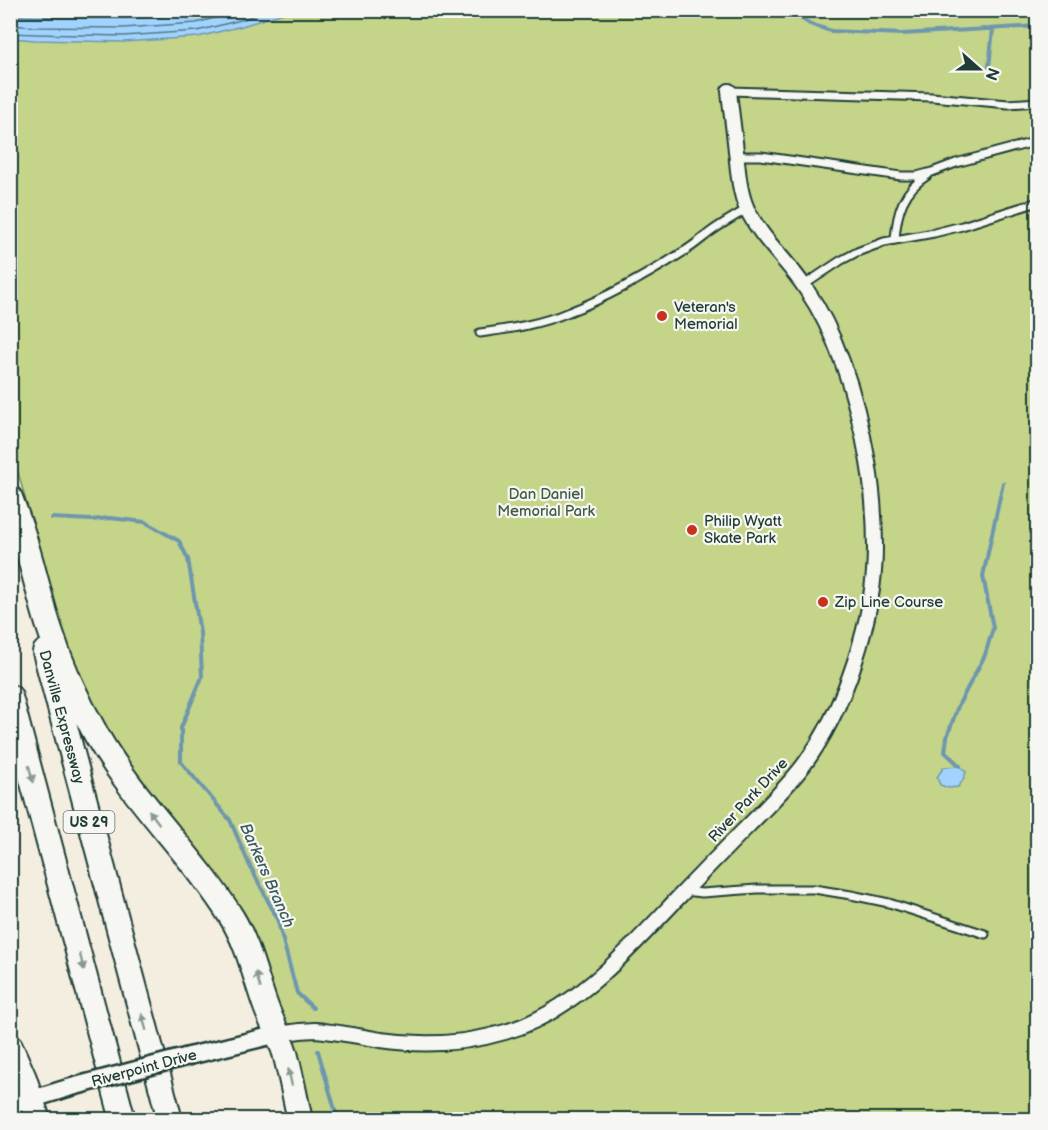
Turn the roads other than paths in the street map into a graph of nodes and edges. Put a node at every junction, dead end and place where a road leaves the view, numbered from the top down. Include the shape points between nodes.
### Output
1 (729, 91) joint
2 (1038, 102) edge
3 (1038, 141) edge
4 (736, 156) junction
5 (932, 172) junction
6 (1038, 202) edge
7 (747, 208) junction
8 (895, 239) junction
9 (804, 285) junction
10 (480, 333) dead end
11 (10, 498) edge
12 (10, 524) edge
13 (10, 697) edge
14 (684, 891) junction
15 (985, 934) dead end
16 (278, 1034) junction
17 (10, 1046) edge
18 (27, 1108) edge
19 (123, 1119) edge
20 (170, 1119) edge
21 (300, 1119) edge

1 - 2 lane via 932,97 1008,104
1 - 4 street, River Park Drive
3 - 5 lane
4 - 5 lane via 761,156 901,176
4 - 7 street, River Park Drive
5 - 8 lane via 906,195 896,222
6 - 8 lane via 962,226
7 - 9 street, River Park Drive
7 - 10 lane via 684,252 600,299 541,322
8 - 9 lane via 857,252
9 - 14 street, River Park Drive via 837,348 864,443 873,507 875,551 871,594 846,688 805,764
16 -> 11 highway via 233,921 118,768 81,705 48,624
20 -> 12 highway, Danville Expressway / US 29
13 -> 19 highway, US 29
14 - 15 lane via 814,889 889,903
14 - 16 street, River Park Drive via 623,955 572,998 506,1032 441,1043 401,1042 315,1030
16 - 18 street, Riverpoint Drive, bridge via 68,1088
21 -> 16 highway
17 - 18 highway

